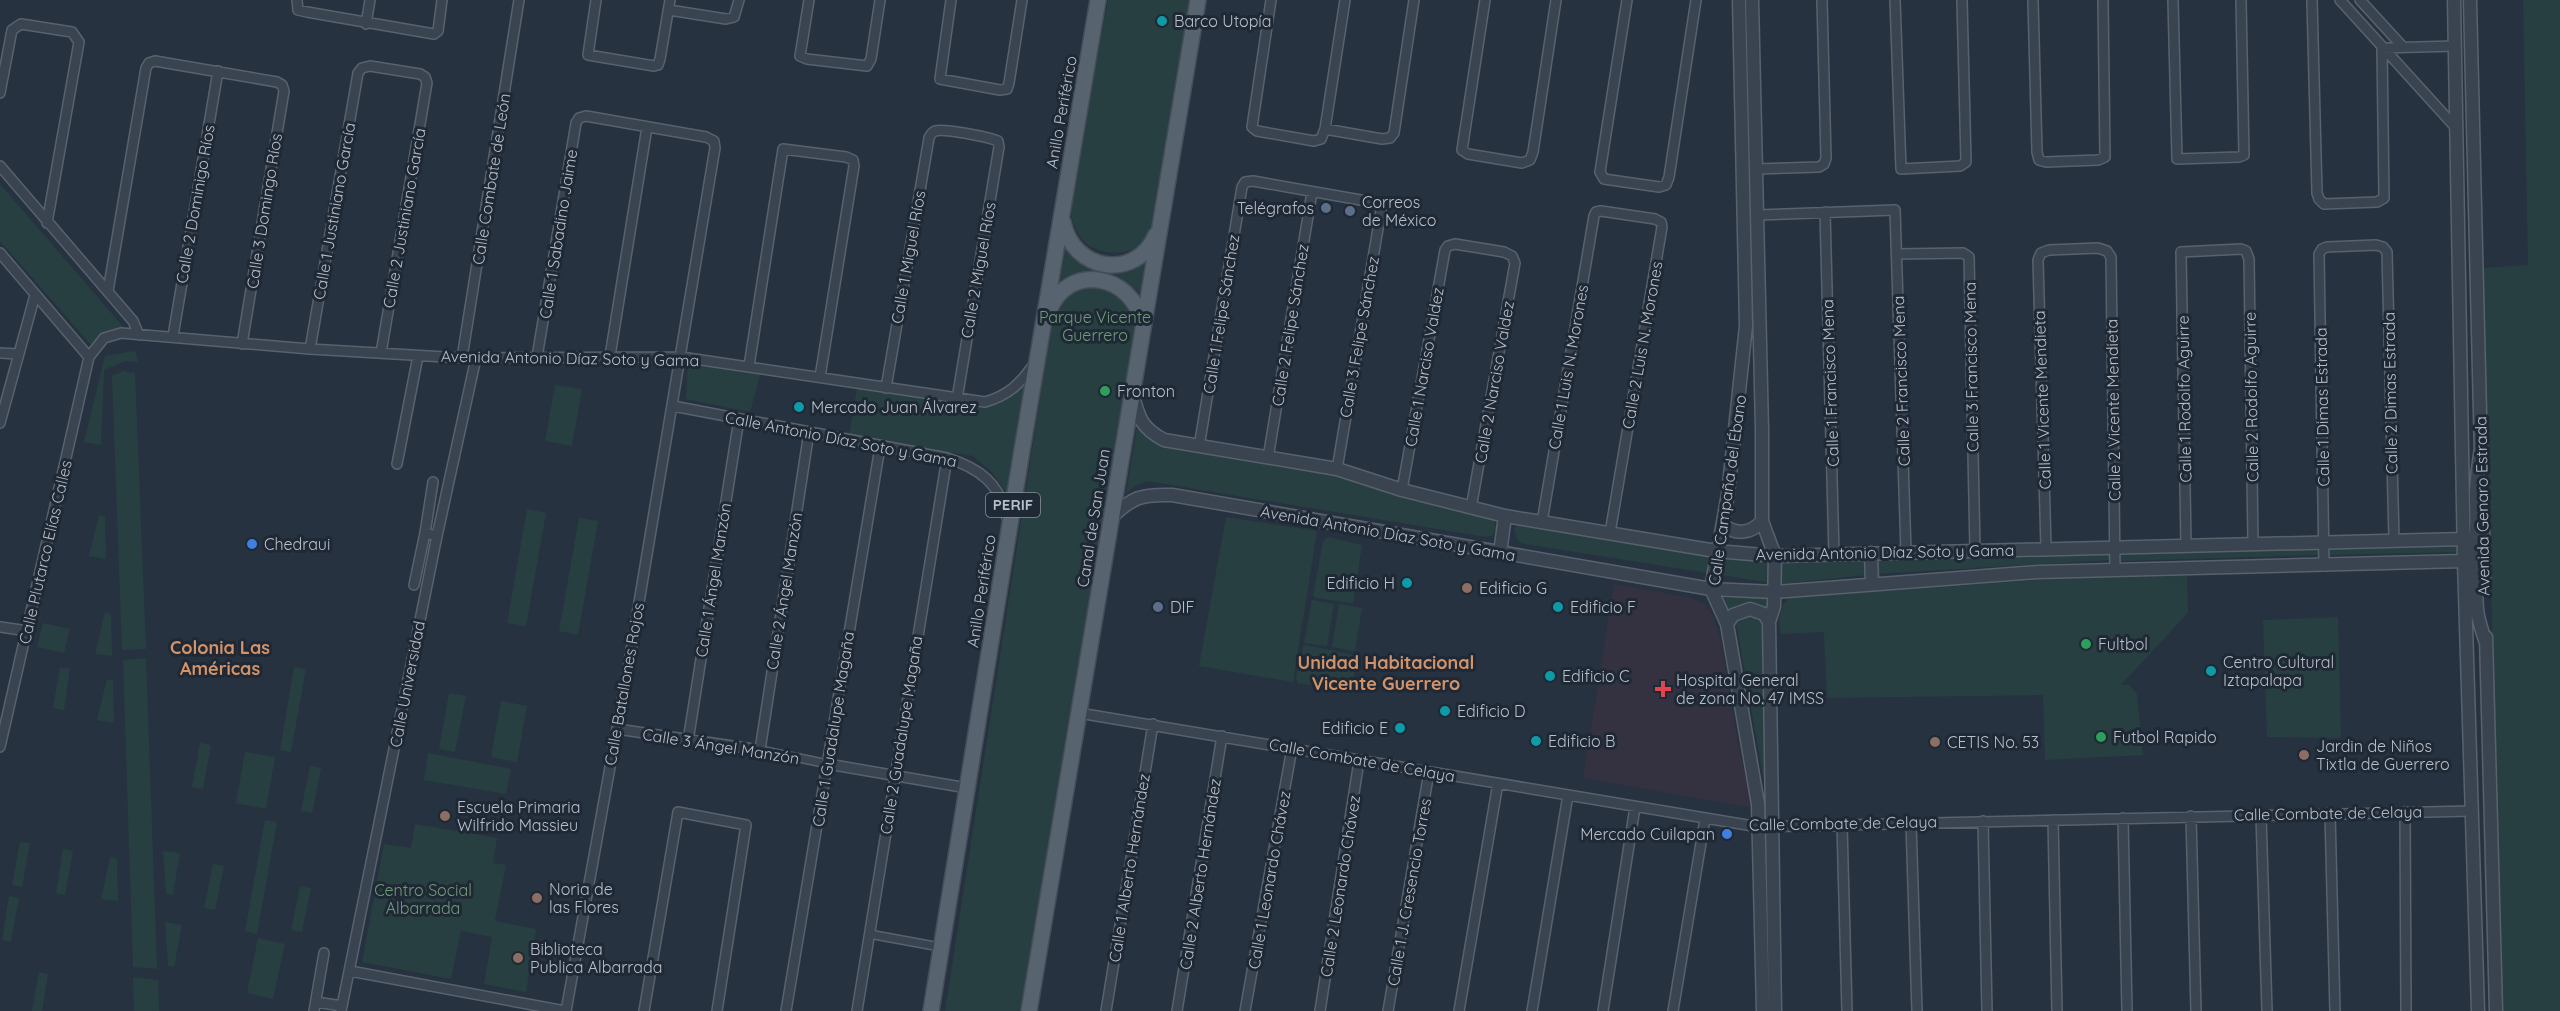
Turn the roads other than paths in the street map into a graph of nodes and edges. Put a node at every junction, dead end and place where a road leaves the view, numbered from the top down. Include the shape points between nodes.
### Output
1 (370, 0) edge
2 (442, 0) edge
3 (519, 0) edge
4 (596, 0) edge
5 (739, 0) edge
6 (809, 0) edge
7 (880, 0) edge
8 (951, 0) edge
9 (1022, 0) edge
10 (1098, 0) edge
11 (1198, 0) edge
12 (1271, 0) edge
13 (1345, 0) edge
14 (1414, 0) edge
15 (1485, 0) edge
16 (1556, 0) edge
17 (1628, 0) edge
18 (1696, 0) edge
19 (1738, 0) edge
20 (1752, 0) edge
21 (1822, 0) edge
22 (1894, 0) edge
23 (1962, 0) edge
24 (2033, 0) edge
25 (2103, 0) edge
26 (2173, 0) edge
27 (2241, 0) edge
28 (2312, 0) edge
29 (2340, 0) edge
30 (2360, 0) edge
31 (2454, 0) edge
32 (2470, 0) edge
33 (297, 2) edge
34 (669, 5) edge
35 (366, 24) junction
36 (2455, 46) junction
37 (2403, 47) junction
38 (2382, 48) junction
39 (218, 71) junction
40 (427, 83) joint
41 (0, 93) edge
42 (647, 127) junction
43 (1325, 129) junction
44 (2457, 129) junction
45 (998, 141) joint
46 (0, 166) edge
47 (1756, 169) junction
48 (1312, 192) junction
49 (1596, 212) joint
50 (1826, 212) junction
51 (1758, 215) junction
52 (1062, 216) junction
53 (47, 223) junction
54 (1160, 227) junction
55 (1448, 246) joint
56 (2322, 249) joint
57 (2181, 252) joint
58 (0, 253) edge
59 (2041, 253) joint
60 (1898, 254) junction
61 (108, 291) junction
62 (35, 295) junction
63 (1044, 323) junction
64 (1143, 328) junction
65 (139, 335) junction
66 (172, 336) junction
67 (242, 344) junction
68 (310, 349) junction
69 (0, 353) edge
70 (381, 353) junction
71 (18, 354) junction
72 (418, 356) junction
73 (610, 356) junction
74 (1039, 356) junction
75 (89, 357) junction
76 (537, 357) junction
77 (681, 357) junction
78 (462, 358) junction
79 (476, 358) junction
80 (749, 366) junction
81 (820, 377) junction
82 (886, 388) junction
83 (1131, 392) junction
84 (957, 399) junction
85 (673, 406) junction
86 (739, 419) junction
87 (0, 423) edge
88 (808, 432) junction
89 (880, 447) junction
90 (1199, 447) junction
91 (2481, 448) junction
92 (946, 458) junction
93 (1268, 458) junction
94 (397, 464) dead end
95 (1337, 469) junction
96 (433, 482) dead end
97 (1402, 490) junction
98 (1471, 508) junction
99 (1505, 516) junction
100 (1110, 519) junction
101 (1762, 521) junction
102 (1542, 522) junction
103 (1723, 525) junction
104 (1010, 527) junction
105 (425, 533) junction
106 (1610, 533) junction
107 (437, 536) junction
108 (2464, 539) junction
109 (2394, 540) junction
110 (2324, 542) junction
111 (2253, 544) junction
112 (2186, 545) junction
113 (2115, 547) junction
114 (2046, 549) junction
115 (1975, 550) junction
116 (2472, 550) junction
117 (1716, 551) junction
118 (1906, 552) junction
119 (1500, 553) junction
120 (1871, 553) junction
121 (1834, 554) junction
122 (1775, 556) junction
123 (2464, 561) junction
124 (2324, 566) junction
125 (2115, 570) junction
126 (1872, 584) junction
127 (414, 585) dead end
128 (1712, 589) junction
129 (1775, 592) junction
130 (1769, 622) junction
131 (1727, 624) junction
132 (0, 627) edge
133 (28, 631) junction
134 (2486, 643) junction
135 (1079, 713) junction
136 (1153, 724) junction
137 (617, 729) junction
138 (1222, 736) junction
139 (688, 741) junction
140 (0, 747) edge
141 (1292, 748) junction
142 (760, 750) junction
143 (1359, 761) junction
144 (828, 764) junction
145 (1429, 772) junction
146 (894, 776) junction
147 (1497, 783) junction
148 (967, 788) junction
149 (1568, 795) junction
150 (1635, 807) junction
151 (2471, 811) junction
152 (2405, 812) junction
153 (2330, 813) junction
154 (2261, 815) junction
155 (2191, 816) junction
156 (2123, 818) junction
157 (1705, 819) junction
158 (2053, 820) junction
159 (1983, 821) junction
160 (1911, 823) junction
161 (1842, 825) junction
162 (1765, 827) junction
163 (869, 934) junction
164 (942, 948) junction
165 (324, 953) dead end
166 (350, 972) junction
167 (315, 1006) edge
168 (342, 1009) edge
169 (566, 1011) edge
170 (644, 1011) edge
171 (717, 1011) edge
172 (786, 1011) edge
173 (857, 1011) edge
174 (932, 1011) edge
175 (1029, 1011) edge
176 (1106, 1011) edge
177 (1177, 1011) edge
178 (1245, 1011) edge
179 (1320, 1011) edge
180 (1388, 1011) edge
181 (1459, 1011) edge
182 (1532, 1011) edge
183 (1603, 1011) edge
184 (1672, 1011) edge
185 (1763, 1011) edge
186 (1776, 1011) edge
187 (1847, 1011) edge
188 (1917, 1011) edge
189 (1987, 1011) edge
190 (2057, 1011) edge
191 (2127, 1011) edge
192 (2196, 1011) edge
193 (2267, 1011) edge
194 (2335, 1011) edge
195 (2406, 1011) edge
196 (2478, 1011) edge
197 (2496, 1011) edge

1 - 35 street
2 - 35 street via 438,31 434,34
3 - 78 street, Calle Combate de León
4 - 34 street via 589,57 654,66 660,59
5 - 34 street via 734,17 726,19
6 - 7 street via 800,56 867,66
8 - 9 street via 940,79 1000,90 1007,89
10 - 52 main road, Anillo Periférico / PERIF
11 - 54 main road
12 - 43 street via 1252,127 1314,141 1321,139
13 - 43 street
14 - 43 street via 1394,133 1382,139
15 - 16 street via 1462,150 1522,163 1530,160 1533,152
17 - 18 street via 1600,172 1604,178 1659,187 1669,177
19 - 103 street, Calle Campaña del Ébano via 1746,326
20 - 47 street, Calle Campaña del Ébano
21 - 47 street via 1824,164
22 - 23 street via 1901,169 1960,166 1966,162
24 - 25 street via 2039,160 2046,162 2105,157
26 - 27 street via 2177,159 2244,155
28 - 38 street via 2319,199 2324,204 2377,202 2384,198
29 - 38 street
30 - 37 street
31 - 36 street, Avenida Genaro Estrada
32 - 91 street, Avenida Genaro Estrada
33 - 35 street via 297,10
36 - 37 street
36 - 44 street, Avenida Genaro Estrada
37 - 38 street
38 - 44 street
39 - 61 street via 155,61 146,68
39 - 66 street, Calle 2 Dominigo Ríos
39 - 67 street, Calle 3 Domingo Ríos via 277,82 284,91
40 - 68 street, Calle 1 Justiniano García via 420,74 370,66 358,73
40 - 70 street, Calle 2 Justiniano García
41 - 53 street via 12,30 21,24 77,36
42 - 73 street
42 - 76 street, Calle 1 Sabadino Jaime via 586,116 576,123
42 - 77 street, Calle Batallones Rojos via 706,137 714,141 716,148
44 - 108 street, Avenida Genaro Estrada
45 - 82 street, Calle 1 Miguel Ríos via 938,130 929,138
45 - 84 street, Calle 2 Miguel Ríos
46 - 53 street
47 - 51 street, Calle Campaña del Ébano
48 - 90 street, Calle 1 Felipe Sánchez via 1253,181 1242,187
48 - 93 street, Calle 2 Felipe Sánchez
48 - 95 street, Calle 3 Felipe Sánchez via 1378,204 1381,211
49 - 102 street, Calle 1 Luis N. Morones
49 - 106 street, Calle 2 Luis N. Morones via 1655,219 1662,227
50 - 51 street
50 - 60 street, Calle 2 Francisco Mena via 1895,210
50 - 121 street, Calle 1 Francisco Mena
51 - 101 street, Calle Campaña del Ébano
52 - 54 main road via 1066,236 1078,253 1101,264 1116,265 1136,259 1151,246
52 - 63 main road, Anillo Periférico / PERIF
53 - 61 street
54 - 64 main road
55 - 97 street, Calle 1 Narciso Valdez
55 - 98 street, Calle 2 Narciso Valdez via 1504,252 1515,263
56 - 109 street, Calle 2 Dimas Estrada via 2376,245 2387,252
56 - 110 street, Calle 1 Dimas Estrada via 2319,255
57 - 111 street, Calle 2 Rodolfo Aguirre via 2241,249 2249,259
57 - 112 street, Calle 1 Rodolfo Aguirre
58 - 62 street
59 - 113 street, Calle 2 Vicente Mendieta via 2098,248 2111,257
59 - 114 street, Calle 1 Vicente Mendieta via 2038,260
60 - 115 street, Calle 3 Francisco Mena via 1964,253 1969,257
60 - 118 street, Calle 2 Francisco Mena
61 - 65 street via 134,321
62 - 71 street
62 - 75 street
63 - 64 main road via 1053,301 1068,286 1087,279 1126,291 1138,308
63 - 74 main road, Anillo Periférico / PERIF
64 - 83 main road, Canal de San Juan
65 - 66 street, Avenida Antonio Díaz Soto y Gama
65 - 75 street, Avenida Antonio Díaz Soto y Gama via 121,333 104,338
66 - 67 street, Avenida Antonio Díaz Soto y Gama
67 - 68 street, Avenida Antonio Díaz Soto y Gama
68 - 70 street, Avenida Antonio Díaz Soto y Gama
69 - 71 street
70 - 72 street, Avenida Antonio Díaz Soto y Gama
71 - 87 street
72 - 78 street, Avenida Antonio Díaz Soto y Gama
72 - 94 street
73 - 76 street, Avenida Antonio Díaz Soto y Gama
73 - 77 street, Avenida Antonio Díaz Soto y Gama
74 - 84 street, Avenida Antonio Díaz Soto y Gama via 1023,380 1001,398 985,402
74 - 104 main road, Anillo Periférico / PERIF
75 - 133 street, Calle Plutarco Elías Calles
76 - 79 street, Avenida Antonio Díaz Soto y Gama
77 - 80 street, Avenida Antonio Díaz Soto y Gama
77 - 85 street, Calle Batallones Rojos
78 - 79 street, Avenida Antonio Díaz Soto y Gama
79 - 107 street, Calle Universidad
80 - 81 street, Avenida Antonio Díaz Soto y Gama
80 - 81 street via 783,149 830,155 853,160 854,166
81 - 82 street, Avenida Antonio Díaz Soto y Gama
82 - 84 street, Avenida Antonio Díaz Soto y Gama
83 - 90 street, Avenida Antonio Díaz Soto y Gama via 1148,432 1164,440
83 - 100 main road, Canal de San Juan
85 - 86 street, Calle Antonio Díaz Soto y Gama
85 - 137 street, Calle Batallones Rojos
86 - 88 street, Calle Antonio Díaz Soto y Gama
86 - 139 street, Calle 1 Ángel Manzón
88 - 89 street, Calle Antonio Díaz Soto y Gama
88 - 142 street, Calle 2 Ángel Manzón
89 - 92 street, Calle Antonio Díaz Soto y Gama
89 - 144 street, Calle 1 Guadalupe Magaña
90 - 93 street, Avenida Antonio Díaz Soto y Gama
91 - 116 street via 2476,489 2477,535
91 - 134 street, Avenida Genaro Estrada
92 - 104 street, Calle Antonio Díaz Soto y Gama via 970,466 984,476 1004,504
92 - 146 street, Calle 2 Guadalupe Magaña
93 - 95 street, Avenida Antonio Díaz Soto y Gama
95 - 97 street, Avenida Antonio Díaz Soto y Gama
96 - 105 street
97 - 98 street, Avenida Antonio Díaz Soto y Gama
98 - 99 street, Avenida Antonio Díaz Soto y Gama
99 - 102 street, Avenida Antonio Díaz Soto y Gama
99 - 119 street
100 - 119 street, Avenida Antonio Díaz Soto y Gama via 1130,500 1150,494 1172,495
100 - 135 main road, Canal de San Juan
101 - 103 street via 1756,528 1740,532
101 - 122 street, Calle Campaña del Ébano
102 - 106 street, Avenida Antonio Díaz Soto y Gama
103 - 117 street, Calle Campaña del Ébano
104 - 148 main road, Anillo Periférico / PERIF
105 - 107 street
105 - 127 street
106 - 117 street, Avenida Antonio Díaz Soto y Gama
107 - 166 street, Calle Universidad
108 - 109 street, Avenida Antonio Díaz Soto y Gama
108 - 116 street
108 - 123 street, Avenida Genaro Estrada
109 - 110 street, Avenida Antonio Díaz Soto y Gama
110 - 111 street, Avenida Antonio Díaz Soto y Gama
110 - 124 street, Calle 1 Dimas Estrada
111 - 112 street, Avenida Antonio Díaz Soto y Gama
112 - 113 street, Avenida Antonio Díaz Soto y Gama
113 - 114 street, Avenida Antonio Díaz Soto y Gama
113 - 125 street, Calle 2 Vicente Mendieta
114 - 115 street, Avenida Antonio Díaz Soto y Gama
115 - 118 street, Avenida Antonio Díaz Soto y Gama
116 - 123 street
116 - 134 street via 2477,570 2478,615
117 - 122 street, Avenida Antonio Díaz Soto y Gama
117 - 128 street, Calle Campaña del Ébano
118 - 120 street, Avenida Antonio Díaz Soto y Gama
119 - 128 street, Avenida Antonio Díaz Soto y Gama
120 - 121 street, Avenida Antonio Díaz Soto y Gama
120 - 126 street
121 - 122 street, Avenida Antonio Díaz Soto y Gama
122 - 129 street, Calle Campaña del Ébano
123 - 124 street, Avenida Antonio Díaz Soto y Gama
123 - 151 street, Avenida Genaro Estrada
124 - 125 street, Avenida Antonio Díaz Soto y Gama
125 - 126 street, Avenida Antonio Díaz Soto y Gama
126 - 129 street, Avenida Antonio Díaz Soto y Gama
128 - 129 street, Avenida Antonio Díaz Soto y Gama
128 - 131 street, Calle Campaña del Ébano
129 - 130 street, Calle Campaña del Ébano
130 - 131 street via 1764,614 1750,609 1733,615
130 - 162 street, Calle Campaña del Ébano
131 - 162 street, Calle Campaña del Ébano
132 - 133 street
133 - 140 street, Calle Plutarco Elías Calles
134 - 197 street, Avenida Genaro Estrada
135 - 136 street, Calle Combate de Celaya
135 - 175 main road
136 - 138 street, Calle Combate de Celaya
136 - 176 street, Calle 1 Alberto Hernández
137 - 139 street, Calle 3 Ángel Manzón
137 - 169 street, Calle Batallones Rojos
138 - 141 street, Calle Combate de Celaya
138 - 177 street, Calle 2 Alberto Hernández
139 - 142 street, Calle 3 Ángel Manzón
141 - 143 street, Calle Combate de Celaya
141 - 178 street, Calle 1 Leonardo Chávez
142 - 144 street, Calle 3 Ángel Manzón
143 - 145 street, Calle Combate de Celaya
143 - 179 street, Calle 2 Leonardo Chávez
144 - 146 street, Calle 3 Ángel Manzón
144 - 172 street, Calle 1 Guadalupe Magaña
145 - 147 street, Calle Combate de Celaya
145 - 180 street, Calle 1 J. Cresencio Torres
146 - 148 street, Calle 3 Ángel Manzón
146 - 163 street, Calle 2 Guadalupe Magaña
147 - 149 street, Calle Combate de Celaya
147 - 181 street
148 - 164 main road, Anillo Periférico / PERIF
149 - 150 street, Calle Combate de Celaya
149 - 182 street
150 - 157 street, Calle Combate de Celaya
150 - 183 street
151 - 152 street, Calle Combate de Celaya
151 - 196 street, Avenida Genaro Estrada
152 - 153 street, Calle Combate de Celaya
152 - 195 street
153 - 154 street, Calle Combate de Celaya
153 - 194 street
154 - 155 street, Calle Combate de Celaya
154 - 193 street
155 - 156 street, Calle Combate de Celaya
155 - 192 street
156 - 158 street, Calle Combate de Celaya
156 - 191 street
157 - 162 street, Calle Combate de Celaya
157 - 184 street
158 - 159 street, Calle Combate de Celaya
158 - 190 street
159 - 160 street, Calle Combate de Celaya
159 - 189 street
160 - 161 street, Calle Combate de Celaya
160 - 188 street
161 - 162 street, Calle Combate de Celaya
161 - 187 street
162 - 185 street, Calle Campaña del Ébano
162 - 186 street, Calle Campaña del Ébano
163 - 164 street
163 - 173 street, Calle 2 Guadalupe Magaña
164 - 174 main road, Anillo Periférico / PERIF
165 - 167 street
166 - 168 street, Calle Universidad
166 - 169 street
167 - 168 street
170 - 171 street via 678,812 746,825

